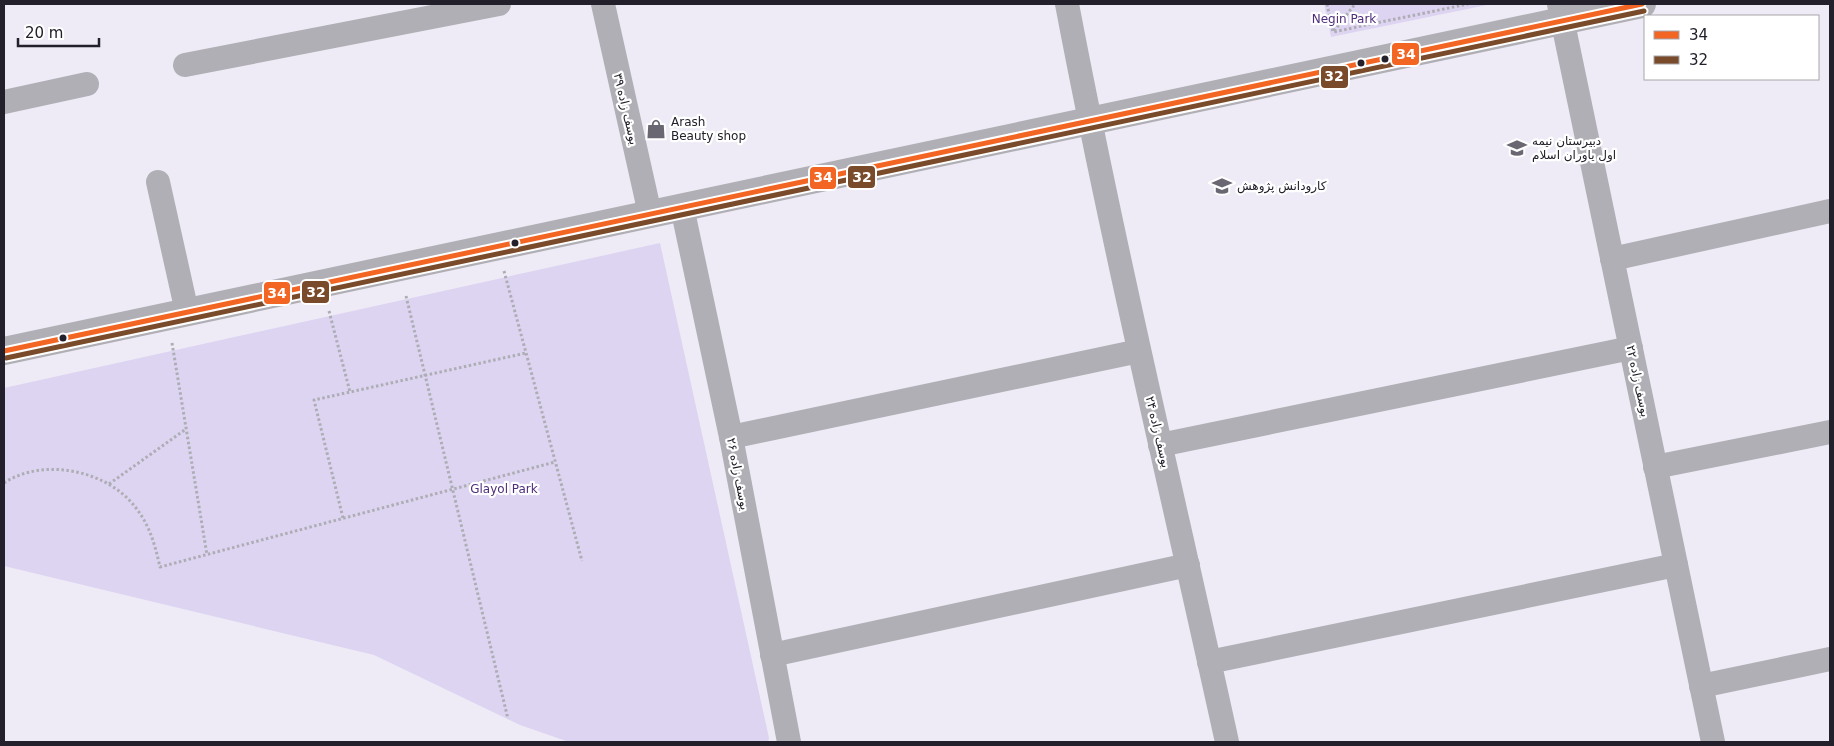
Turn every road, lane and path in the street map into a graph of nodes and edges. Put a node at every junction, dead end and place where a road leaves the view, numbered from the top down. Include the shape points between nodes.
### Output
1 (498, 4) edge
2 (602, 4) edge
3 (1067, 4) edge
4 (1328, 4) edge
5 (1355, 4) edge
6 (1468, 4) edge
7 (1642, 4) edge
8 (1561, 12) edge
9 (1333, 32) junction
10 (185, 65) dead end
11 (86, 84) dead end
12 (4, 102) edge
13 (1089, 121) junction
14 (158, 182) dead end
15 (682, 207) junction
16 (1830, 211) edge
17 (650, 214) junction
18 (497, 247) junction
19 (1612, 259) junction
20 (322, 284) junction
21 (406, 296) dead end
22 (187, 312) junction
23 (1631, 348) junction
24 (4, 351) edge
25 (1139, 351) junction
26 (526, 353) junction
27 (426, 375) junction
28 (350, 392) junction
29 (186, 429) junction
30 (1830, 432) edge
31 (730, 437) junction
32 (1160, 445) junction
33 (555, 462) junction
34 (1655, 467) junction
35 (4, 482) edge
36 (109, 484) junction
37 (452, 489) junction
38 (343, 518) junction
39 (207, 555) junction
40 (582, 561) dead end
41 (1188, 565) junction
42 (1676, 565) junction
43 (772, 656) junction
44 (1830, 659) edge
45 (1209, 662) junction
46 (1701, 686) junction
47 (508, 719) dead end
48 (789, 742) edge
49 (1227, 742) edge
50 (1713, 742) edge

1 - 10 street
2 - 17 street, یوسف زاده ۳۹
3 - 13 street, یوسف زاده ۲۴
4 - 9 path
5 - 9 path
6 - 9 path
7 - 8 street
8 - 13 street
8 - 19 street, یوسف زاده ۲۲
11 - 12 street
13 - 15 street
13 - 25 street, یوسف زاده ۲۴
14 - 22 street
15 - 17 street
15 - 31 street, یوسف زاده ۲۶
16 - 19 street
17 - 18 street
18 - 20 street
18 - 26 path
19 - 23 street, یوسف زاده ۲۲
20 - 22 street
20 - 28 path
21 - 27 path
22 - 24 street
22 - 29 path via 170,335
23 - 32 street
23 - 34 street, یوسف زاده ۲۲
25 - 31 street
25 - 32 street, یوسف زاده ۲۴
26 - 27 path
26 - 33 path
27 - 28 path
27 - 37 path
28 - 38 path via 314,400
29 - 36 path
29 - 39 path
30 - 34 street
31 - 43 street, یوسف زاده ۲۶
32 - 41 street, یوسف زاده ۲۴
33 - 37 path
33 - 40 path
34 - 42 street, یوسف زاده ۲۲
35 - 36 path via 44,469 78,472
36 - 39 path via 135,506 152,535 160,567
37 - 38 path
37 - 47 path
38 - 39 path
41 - 43 street
41 - 45 street, یوسف زاده ۲۴
42 - 45 street
42 - 46 street, یوسف زاده ۲۲
43 - 48 street, یوسف زاده ۲۶
44 - 46 street
45 - 49 street, یوسف زاده ۲۴
46 - 50 street, یوسف زاده ۲۲

